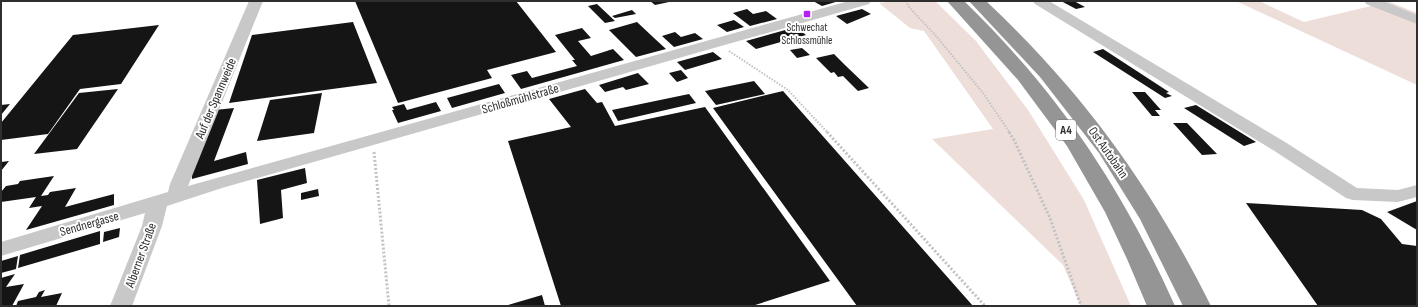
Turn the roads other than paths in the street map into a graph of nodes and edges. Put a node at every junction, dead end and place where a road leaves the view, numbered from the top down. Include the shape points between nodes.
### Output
1 (256, 1) edge
2 (864, 1) edge
3 (955, 1) edge
4 (1040, 1) edge
5 (1370, 1) edge
6 (978, 2) edge
7 (1417, 20) edge
8 (1417, 191) edge
9 (167, 199) junction
10 (1, 249) edge
11 (121, 306) edge
12 (1162, 306) edge
13 (1197, 306) edge

1 - 9 street, Auf der Spannweide via 179,184
2 - 9 street, Schloßmühlstraße
3 - 12 highway, Ost Autobahn / A4 via 1020,70 1064,125 1120,217
4 - 8 street via 1279,146 1353,194 1398,196
5 - 7 street
6 - 13 highway, Ost Autobahn / A4 via 1054,80 1108,149 1145,207
9 - 10 street, Sendnergasse
9 - 11 street, Alberner Straße via 152,226

